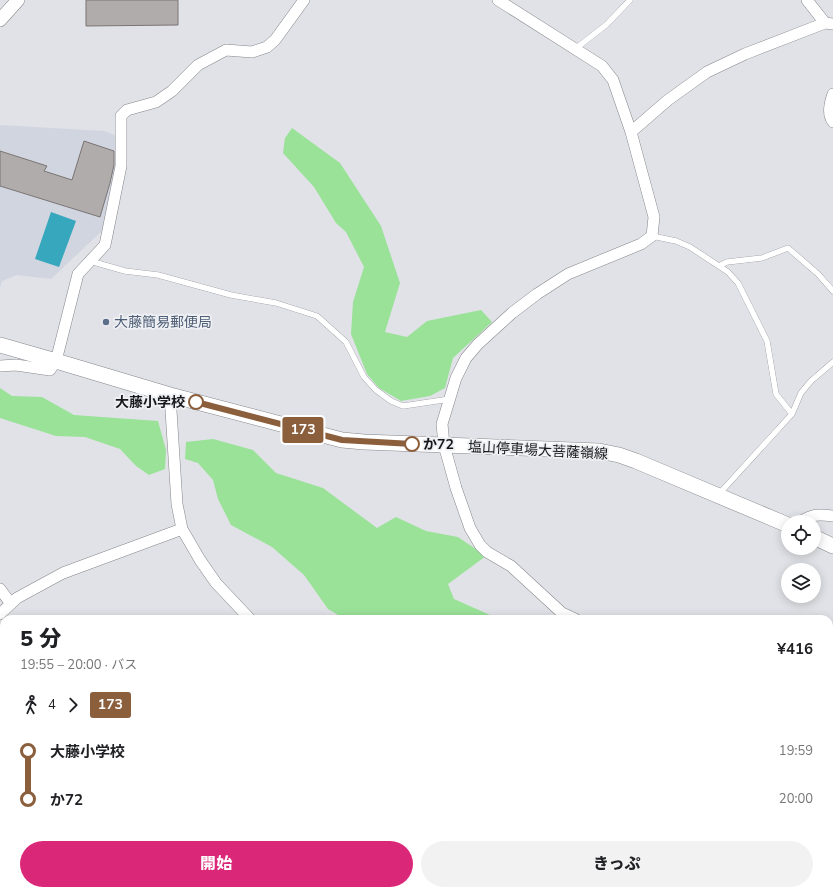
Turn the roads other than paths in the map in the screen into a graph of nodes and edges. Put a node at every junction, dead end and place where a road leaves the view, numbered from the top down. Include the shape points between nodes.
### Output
1 (18, 0) edge
2 (304, 0) edge
3 (498, 0) edge
4 (630, 0) edge
5 (807, 0) edge
6 (0, 20) edge
7 (829, 24) edge
8 (575, 49) junction
9 (833, 94) edge
10 (833, 122) edge
11 (631, 132) junction
12 (652, 236) junction
13 (90, 261) junction
14 (719, 266) junction
15 (833, 290) edge
16 (0, 345) edge
17 (56, 360) junction
18 (833, 362) edge
19 (0, 366) edge
20 (170, 395) junction
21 (450, 399) junction
22 (792, 414) junction
23 (444, 445) junction
24 (718, 494) junction
25 (811, 515) edge
26 (833, 516) edge
27 (781, 522) edge
28 (182, 529) junction
29 (821, 540) edge
30 (833, 546) edge
31 (0, 589) edge
32 (11, 604) junction
33 (0, 614) edge
34 (246, 615) edge
35 (566, 615) edge

1 - 6 street
2 - 13 street via 267,47 252,52 226,50 198,65 172,91 156,102 127,110 121,116 121,166 105,245
3 - 8 street
4 - 8 lane
5 - 7 street
7 - 11 street via 745,54 707,72 668,100
8 - 11 street via 602,66 613,80
9 - 10 street via 829,105
11 - 12 street via 654,217
12 - 14 lane via 690,247
12 - 21 street via 641,244 568,274 512,313 466,358 456,378
13 - 17 street via 78,274
13 - 21 lane via 125,271 158,275 231,295 276,303 317,316 346,342 364,378 392,401 403,406
14 - 15 lane via 727,262 762,258 788,248
14 - 22 lane via 738,283 767,341 776,394
16 - 17 main road, 塩山停車場大菩薩嶺線
17 - 19 street via 50,370 16,365
17 - 20 main road, 塩山停車場大菩薩嶺線
18 - 22 lane via 801,393
20 - 23 main road, 塩山停車場大菩薩嶺線 via 342,440
20 - 28 street via 177,504
21 - 23 street via 442,424
22 - 24 lane
23 - 24 main road, 塩山停車場大菩薩嶺線 via 619,455
23 - 35 street via 470,528 480,545 486,552 511,566
24 - 27 main road, 塩山停車場大菩薩嶺線
25 - 26 street
28 - 32 street via 63,572
28 - 34 street via 216,583
29 - 30 main road
31 - 32 street
32 - 33 street

